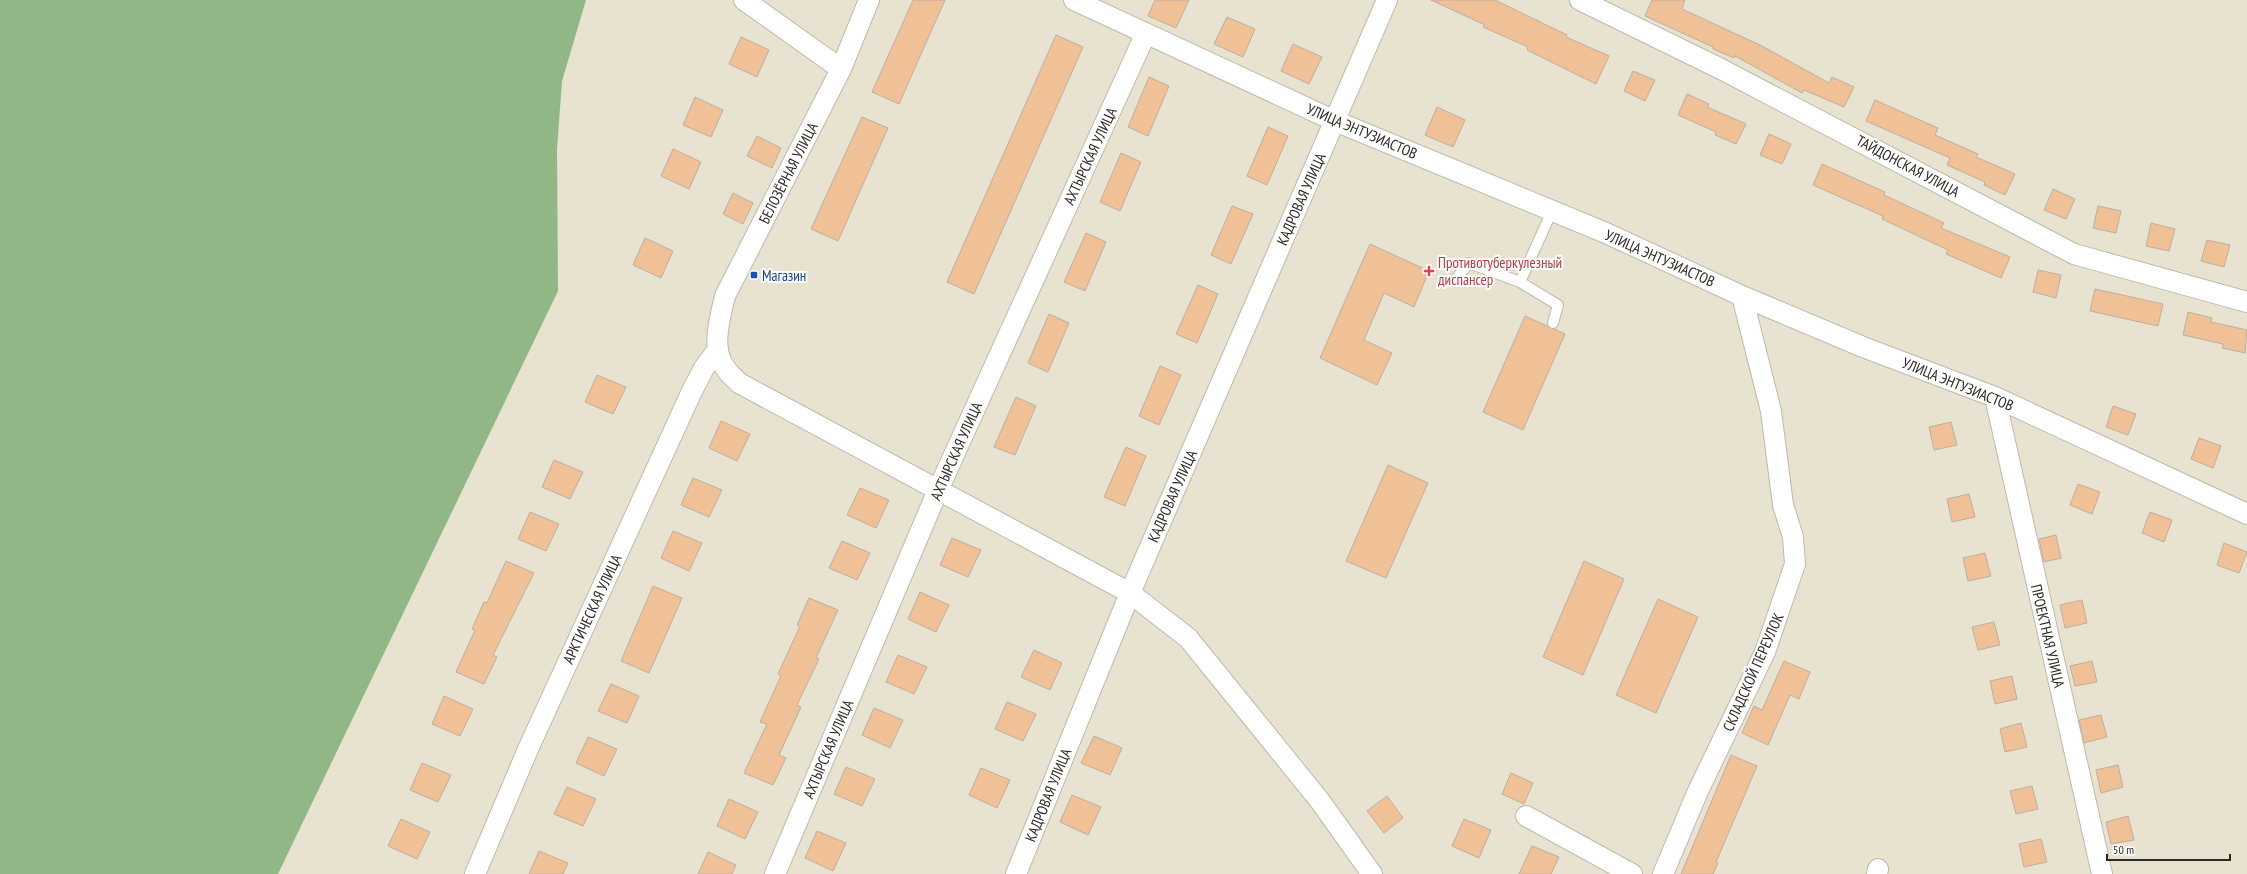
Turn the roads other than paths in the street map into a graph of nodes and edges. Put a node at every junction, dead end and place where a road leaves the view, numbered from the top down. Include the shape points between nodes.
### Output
1 (744, 0) edge
2 (869, 0) edge
3 (1074, 0) edge
4 (1387, 0) edge
5 (1580, 0) edge
6 (1146, 33) junction
7 (841, 69) junction
8 (1336, 121) junction
9 (1552, 211) junction
10 (1455, 280) dead end
11 (1520, 282) junction
12 (1742, 296) junction
13 (2247, 302) edge
14 (1553, 323) dead end
15 (718, 349) junction
16 (1995, 397) junction
17 (938, 490) junction
18 (2247, 514) edge
19 (1130, 593) junction
20 (1526, 816) dead end
21 (476, 874) edge
22 (775, 874) edge
23 (1016, 874) edge
24 (1372, 874) edge
25 (1632, 874) edge
26 (1663, 874) edge
27 (2102, 874) edge

1 - 7 street
2 - 7 street, БЕЛОЗЁРНАЯ УЛИЦА
3 - 6 street, УЛИЦА ЭНТУЗИАСТОВ
4 - 8 street, КАДРОВАЯ УЛИЦА
5 - 13 street, ТАЙДОНСКАЯ УЛИЦА via 1721,69 2074,254
6 - 8 street, УЛИЦА ЭНТУЗИАСТОВ
6 - 17 street, АХТЫРСКАЯ УЛИЦА
7 - 15 street, БЕЛОЗЁРНАЯ УЛИЦА via 725,296 719,323
8 - 9 street, УЛИЦА ЭНТУЗИАСТОВ
8 - 19 street, КАДРОВАЯ УЛИЦА
9 - 11 lane
9 - 12 street, УЛИЦА ЭНТУЗИАСТОВ
10 - 11 lane via 1469,263
11 - 14 lane via 1558,305
12 - 16 street, УЛИЦА ЭНТУЗИАСТОВ via 1863,347
12 - 26 street, СКЛАДСКОЙ ПЕРЕУЛОК via 1771,411 1783,505 1793,538 1795,564 1766,652 1698,791
15 - 17 street via 725,368 739,383
15 - 21 street, АРКТИЧЕСКАЯ УЛИЦА via 692,391 529,747
16 - 18 street, УЛИЦА ЭНТУЗИАСТОВ
16 - 27 street, ПРОЕКТНАЯ УЛИЦА
17 - 19 street
17 - 22 street, АХТЫРСКАЯ УЛИЦА
19 - 23 street, КАДРОВАЯ УЛИЦА
19 - 24 street via 1188,638 1320,801
20 - 25 street

